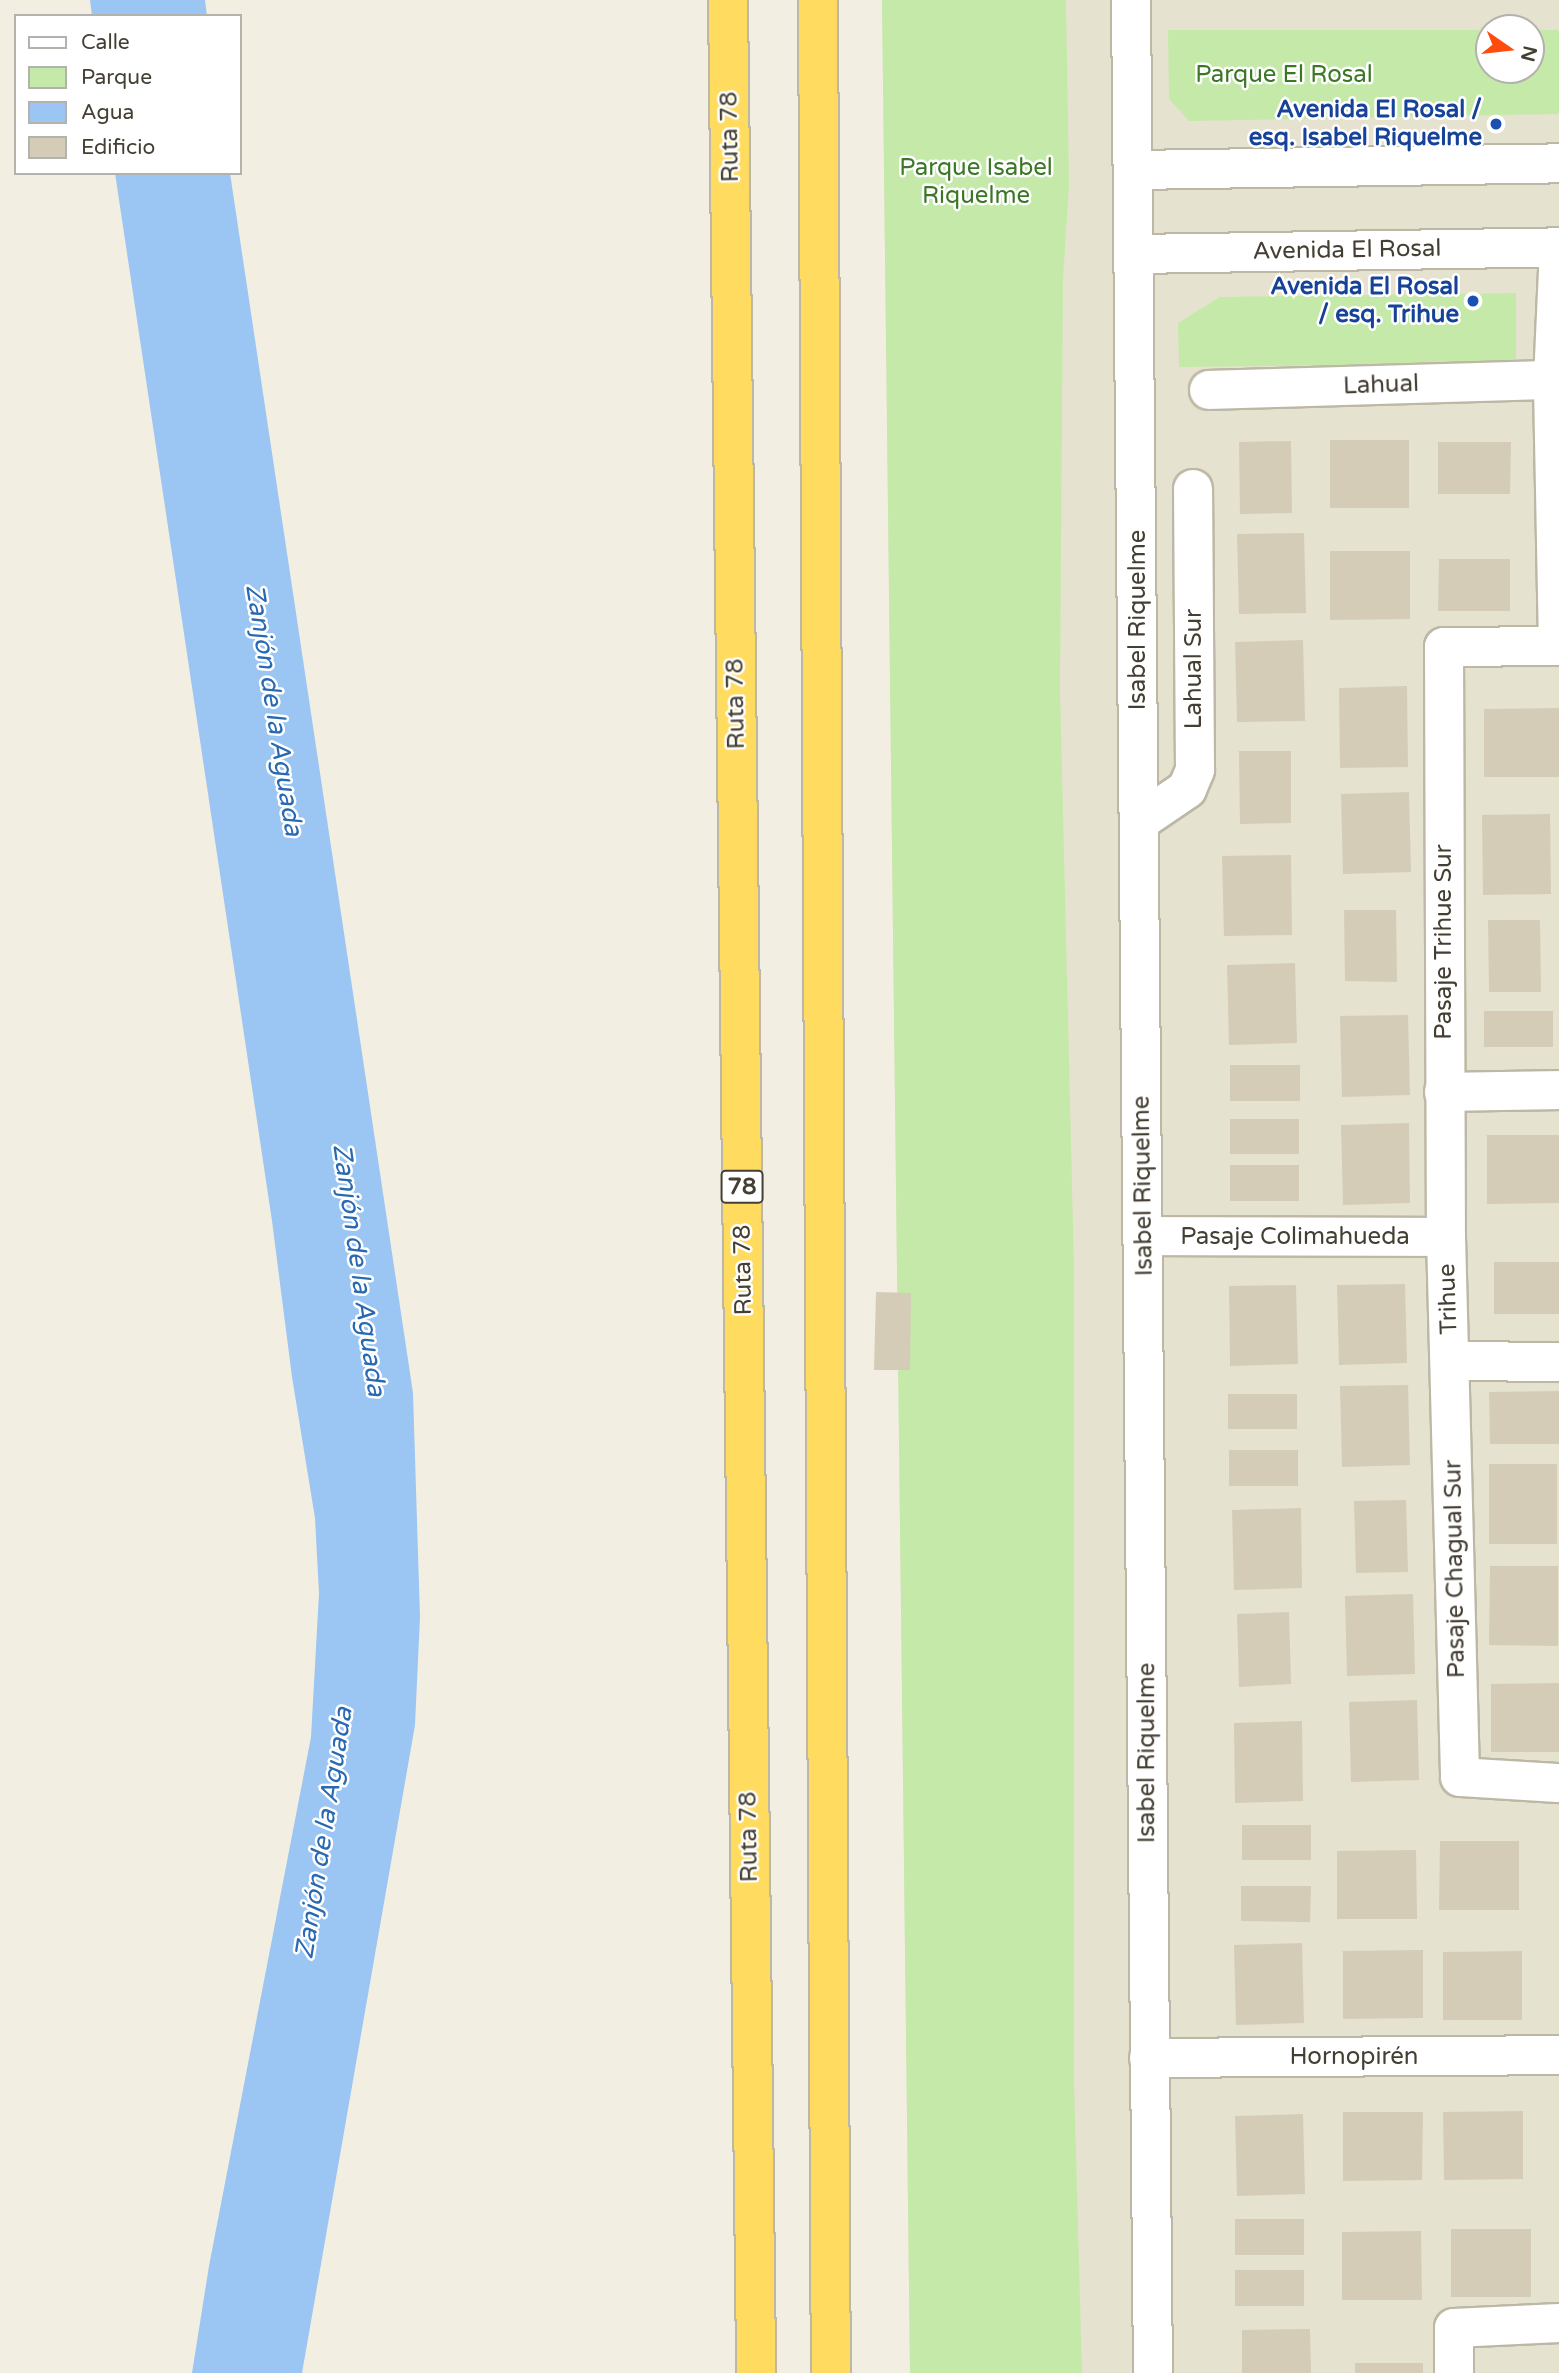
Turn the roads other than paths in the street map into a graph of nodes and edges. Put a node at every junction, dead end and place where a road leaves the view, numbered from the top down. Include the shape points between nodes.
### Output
1 (728, 0) edge
2 (818, 0) edge
3 (1131, 0) edge
4 (1559, 163) edge
5 (1135, 170) junction
6 (1559, 247) edge
7 (1135, 254) junction
8 (1553, 380) junction
9 (1209, 390) dead end
10 (1193, 489) dead end
11 (1559, 646) edge
12 (1140, 821) junction
13 (1559, 1090) edge
14 (1444, 1091) junction
15 (1144, 1236) junction
16 (1446, 1237) junction
17 (1450, 1361) junction
18 (1559, 1362) edge
19 (1559, 1783) edge
20 (1559, 2055) edge
21 (1149, 2058) junction
22 (1559, 2323) edge
23 (756, 2373) edge
24 (831, 2373) edge
25 (1153, 2373) edge
26 (1454, 2373) edge

1 - 23 highway, Ruta 78 / 78
2 - 24 highway
3 - 5 street, Isabel Riquelme
4 - 5 street
5 - 7 street, Isabel Riquelme
6 - 7 street, Avenida El Rosal
6 - 8 street
7 - 12 street, Isabel Riquelme
8 - 9 street, Lahual
8 - 11 street
10 - 12 street, Lahual Sur via 1195,770 1187,789
11 - 14 street, Pasaje Trihue Sur via 1444,647
12 - 15 street, Isabel Riquelme
13 - 14 street
14 - 16 street, Pasaje Trihue Sur
15 - 16 street, Pasaje Colimahueda
15 - 21 street, Isabel Riquelme
16 - 17 street, Trihue
17 - 18 street
17 - 19 street, Pasaje Chagual Sur via 1460,1777
20 - 21 street, Hornopirén
21 - 25 street, Isabel Riquelme
22 - 26 street via 1454,2328

